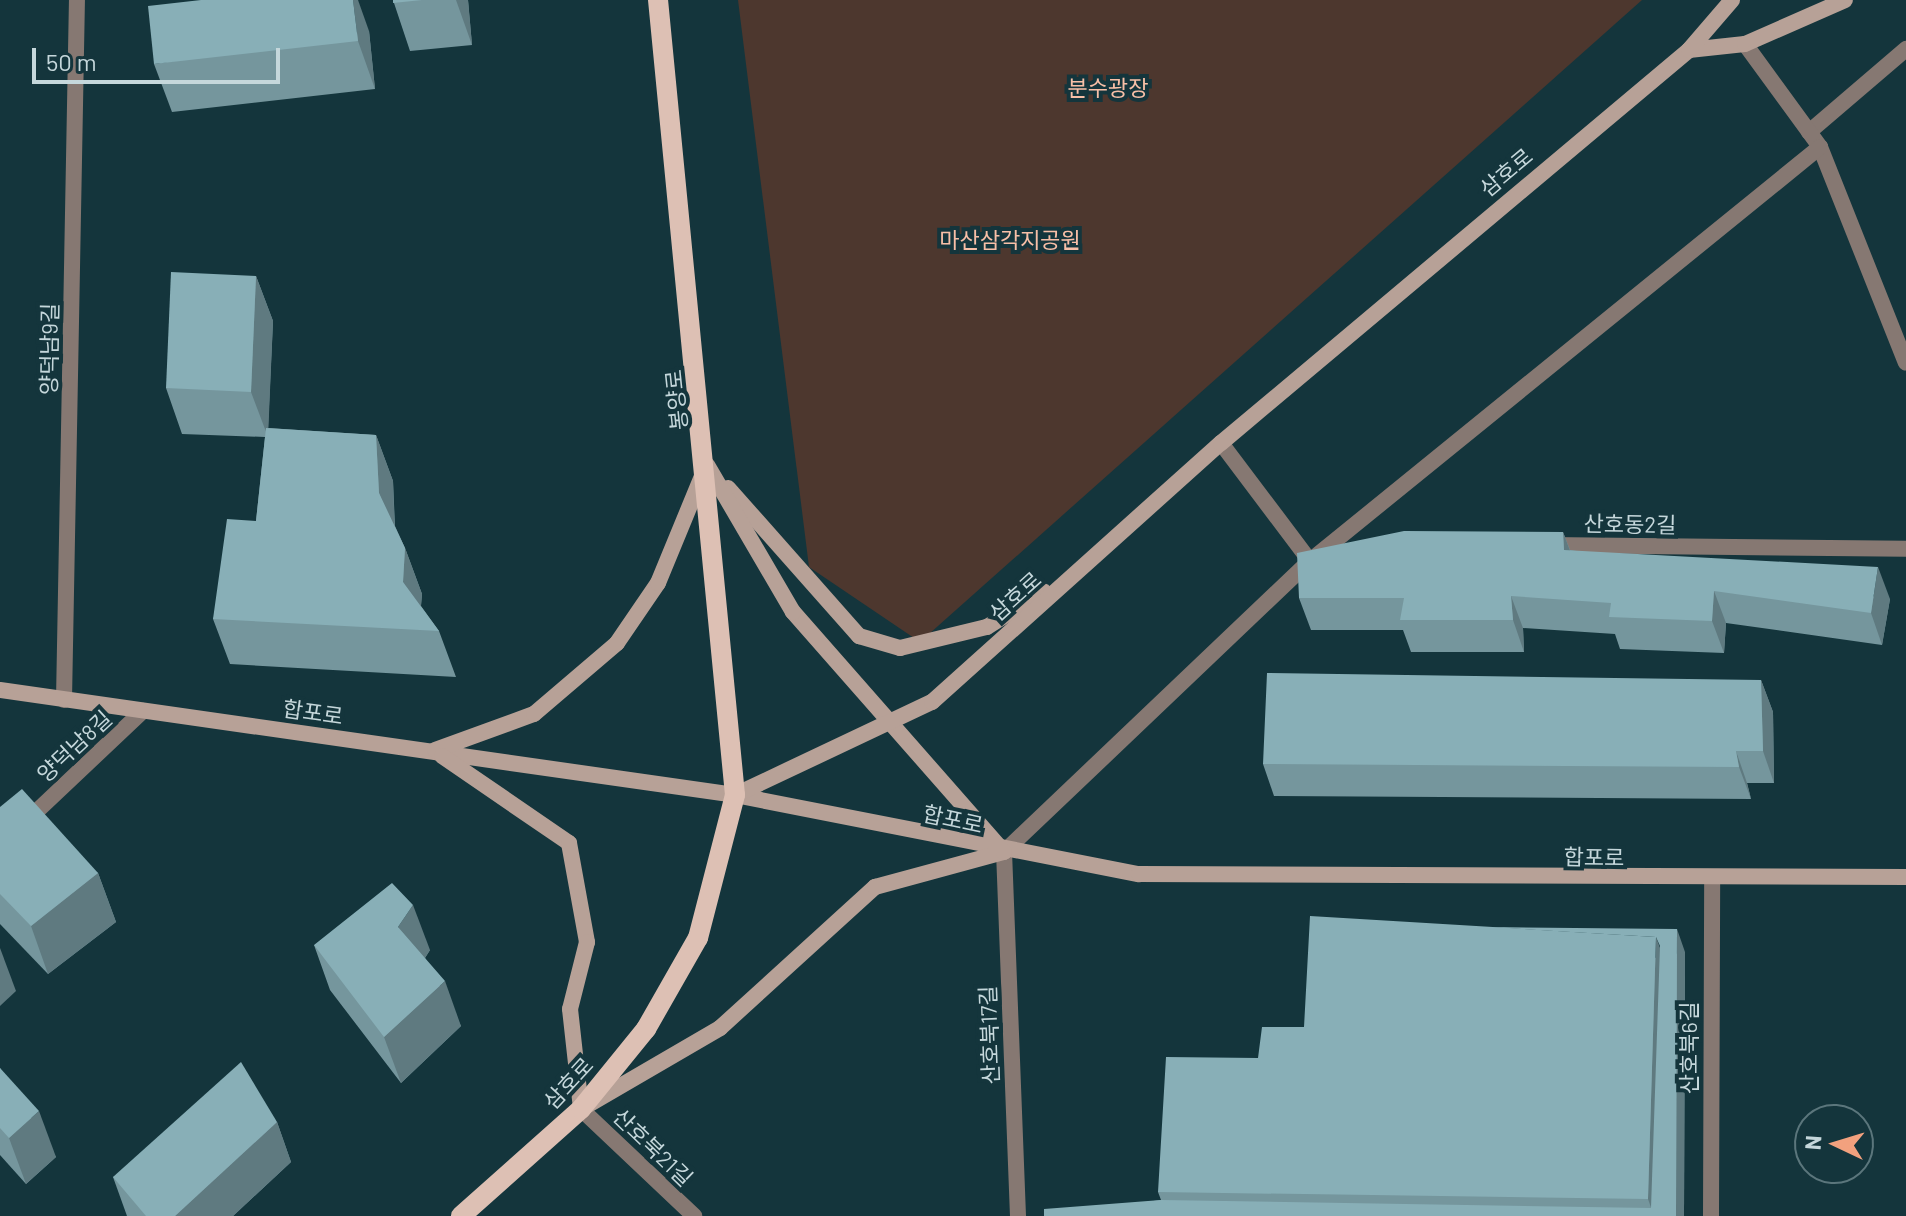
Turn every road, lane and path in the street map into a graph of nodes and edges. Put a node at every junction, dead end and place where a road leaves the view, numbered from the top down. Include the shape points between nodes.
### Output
1 (77, 0) edge
2 (658, 0) edge
3 (1732, 0) edge
4 (1845, 0) edge
5 (1745, 44) junction
6 (1906, 49) edge
7 (1689, 50) junction
8 (1809, 132) junction
9 (1820, 147) junction
10 (1906, 363) edge
11 (1221, 443) junction
12 (707, 465) junction
13 (1533, 545) edge
14 (1906, 549) edge
15 (1353, 555) edge
16 (1310, 561) junction
17 (1082, 567) junction
18 (0, 690) edge
19 (64, 700) junction
20 (143, 711) junction
21 (886, 725) junction
22 (433, 750) junction
23 (735, 795) junction
24 (0, 846) edge
25 (1004, 852) junction
26 (1906, 877) edge
27 (1712, 880) junction
28 (581, 1109) junction
29 (461, 1216) edge
30 (694, 1216) edge
31 (1018, 1216) edge
32 (1711, 1216) edge

1 - 19 street, 양덕남9길
2 - 12 main road, 봉양로
3 - 7 main road, 삼호로
4 - 5 main road
5 - 7 main road
5 - 8 street
6 - 8 street
7 - 11 main road, 삼호로
8 - 9 street
9 - 10 street
9 - 16 street
11 - 16 street
11 - 17 main road, 삼호로
12 - 17 main road via 859,636 900,648 987,627
12 - 21 main road via 793,612
12 - 22 main road via 658,583 617,643 534,714
12 - 23 main road, 봉양로
13 - 14 street, 산호동2길
15 - 16 street
16 - 25 street
17 - 21 main road, 삼호로 via 932,702
18 - 19 main road, 합포로
19 - 20 main road, 합포로
20 - 22 main road, 합포로
20 - 24 street, 양덕남8길
21 - 23 main road, 삼호로
21 - 25 main road
22 - 23 main road, 합포로
22 - 28 main road via 569,843 587,942 570,1009
23 - 25 main road, 합포로
23 - 28 main road, 삼호로 via 698,938 646,1029
25 - 27 main road, 합포로 via 1139,874
25 - 28 main road via 875,887 720,1028
25 - 31 street, 산호북17길
26 - 27 main road, 합포로
27 - 32 street, 산호북6길
28 - 29 main road, 삼호로
28 - 30 street, 산호북21길

